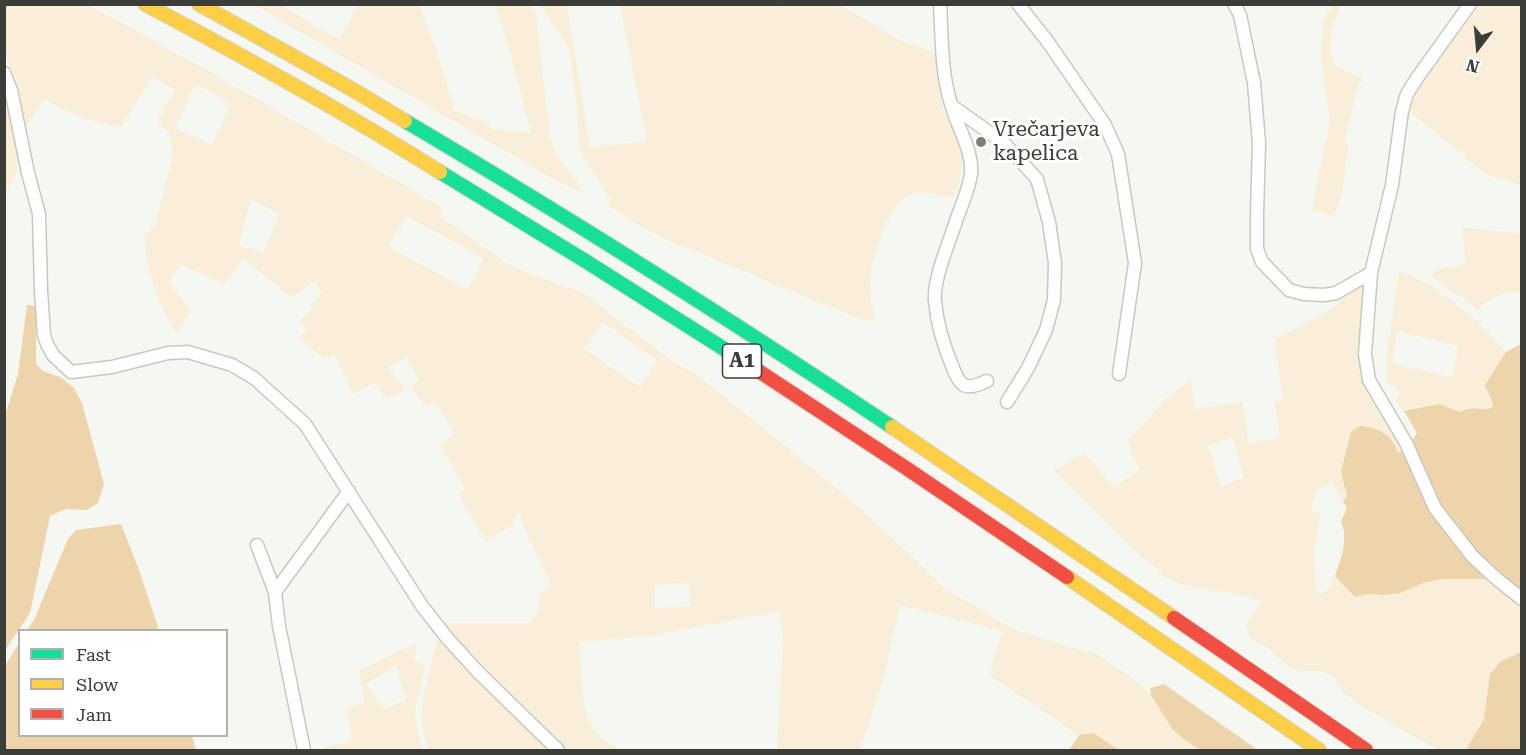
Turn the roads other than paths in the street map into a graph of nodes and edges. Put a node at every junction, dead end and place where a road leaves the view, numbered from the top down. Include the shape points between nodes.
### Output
1 (145, 4) edge
2 (199, 4) edge
3 (940, 4) edge
4 (1018, 4) edge
5 (1234, 4) edge
6 (1470, 4) edge
7 (4, 73) edge
8 (951, 105) junction
9 (1371, 273) junction
10 (1119, 374) dead end
11 (987, 381) dead end
12 (1007, 402) dead end
13 (349, 491) junction
14 (257, 545) dead end
15 (275, 592) junction
16 (1521, 599) edge
17 (304, 750) edge
18 (558, 750) edge
19 (1319, 750) edge
20 (1366, 750) edge

1 - 19 highway, A1 via 363,124 587,262 1004,535
2 - 20 highway, A1 via 378,104 763,341
3 - 8 street via 943,70
4 - 10 street via 1105,125 1118,154 1135,263
5 - 9 street via 1240,15 1254,82 1259,142 1257,249 1262,262 1289,290 1304,294 1336,294
6 - 9 street via 1407,94 1392,185
7 - 13 street via 39,214 45,335 53,355 71,372 188,352 232,365 254,378 305,424
8 - 11 street via 965,140 971,174 939,272 935,300 940,329 957,378 965,386 973,387
8 - 12 street via 1004,143 1037,179 1049,222 1055,263 1054,300 1046,330
9 - 16 street via 1365,354 1369,380 1406,443 1435,508 1473,557
13 - 15 street
13 - 18 street via 422,606 448,639
14 - 15 street
15 - 17 street

